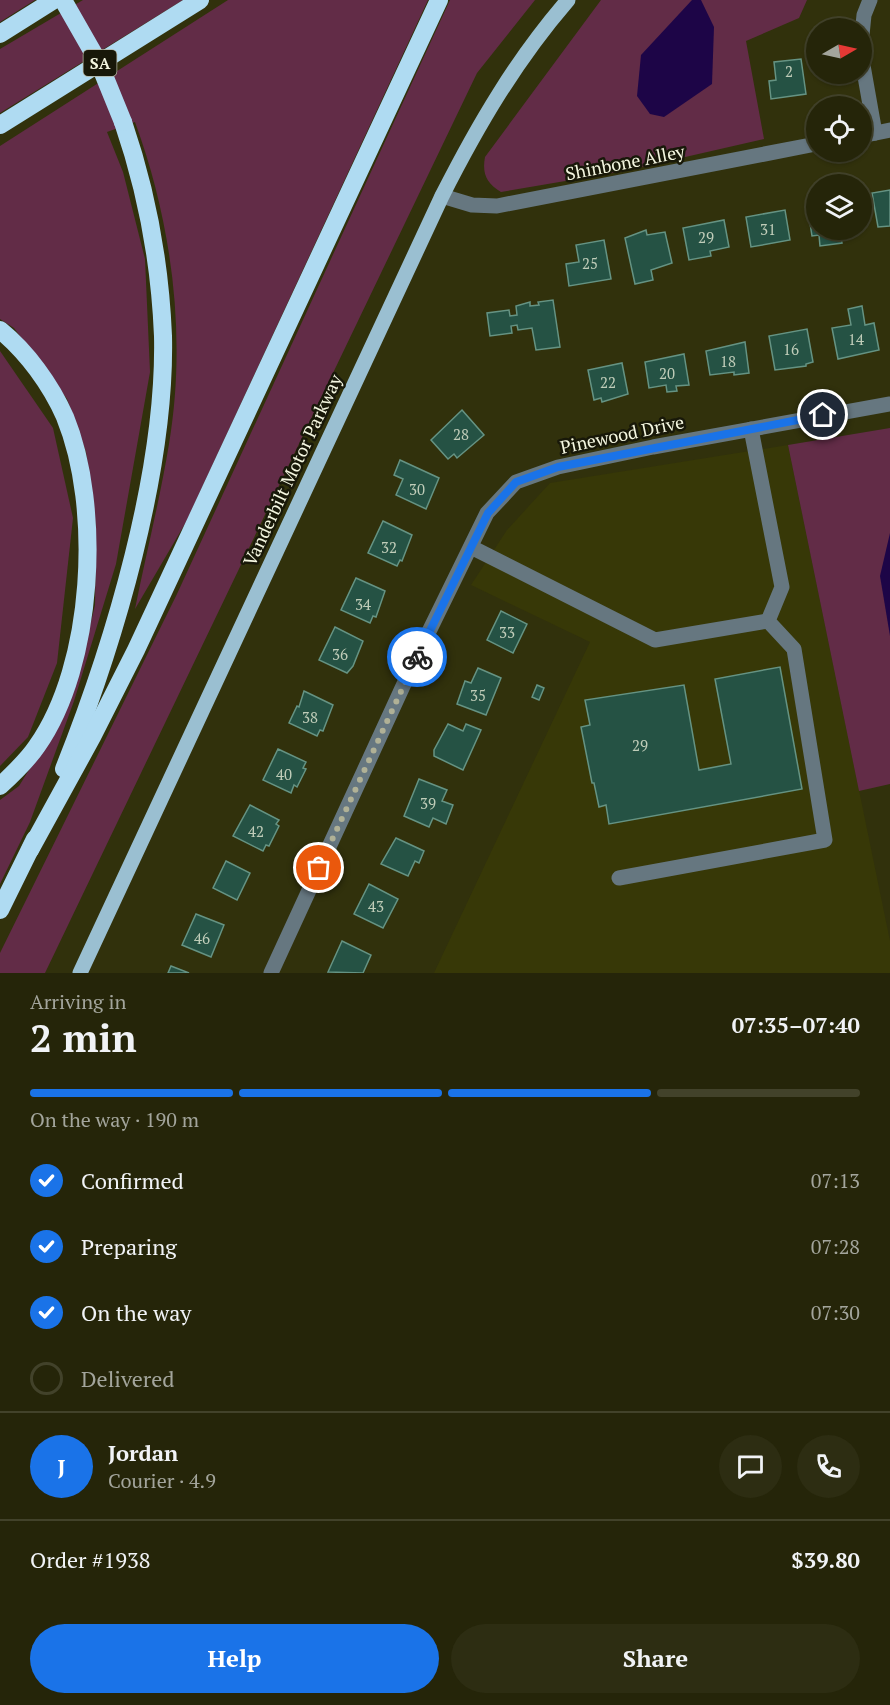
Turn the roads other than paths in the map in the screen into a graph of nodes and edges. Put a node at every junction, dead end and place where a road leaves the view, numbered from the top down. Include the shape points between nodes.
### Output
1 (54, 0) edge
2 (63, 0) edge
3 (200, 0) edge
4 (439, 0) edge
5 (568, 0) edge
6 (870, 0) edge
7 (864, 18) edge
8 (0, 34) edge
9 (866, 84) edge
10 (0, 125) edge
11 (875, 133) edge
12 (806, 146) edge
13 (442, 196) junction
14 (0, 330) edge
15 (890, 404) edge
16 (751, 429) junction
17 (471, 547) junction
18 (768, 621) junction
19 (0, 786) edge
20 (30, 850) junction
21 (618, 878) dead end
22 (0, 910) edge
23 (80, 973) edge
24 (271, 973) edge

1 - 8 highway
2 - 20 highway, bridge via 99,63 123,122 147,205 163,338 156,435 137,533 108,641 70,755
3 - 10 highway, SA
4 - 20 highway via 136,650
5 - 13 main road, Vanderbilt Motor Parkway via 491,104
6 - 7 street
9 - 11 street
12 - 13 street, Shinbone Alley via 497,206 472,205
13 - 23 main road, Vanderbilt Motor Parkway
14 - 19 highway via 46,383 65,417 82,483 87,560 82,615 63,696 37,746
15 - 16 street, Pinewood Drive
16 - 17 street, Pinewood Drive via 558,467 516,482 488,513
16 - 18 street via 782,587
17 - 18 street via 655,640
17 - 24 street, Pinewood Drive
18 - 21 street via 794,649 825,840
20 - 22 highway

